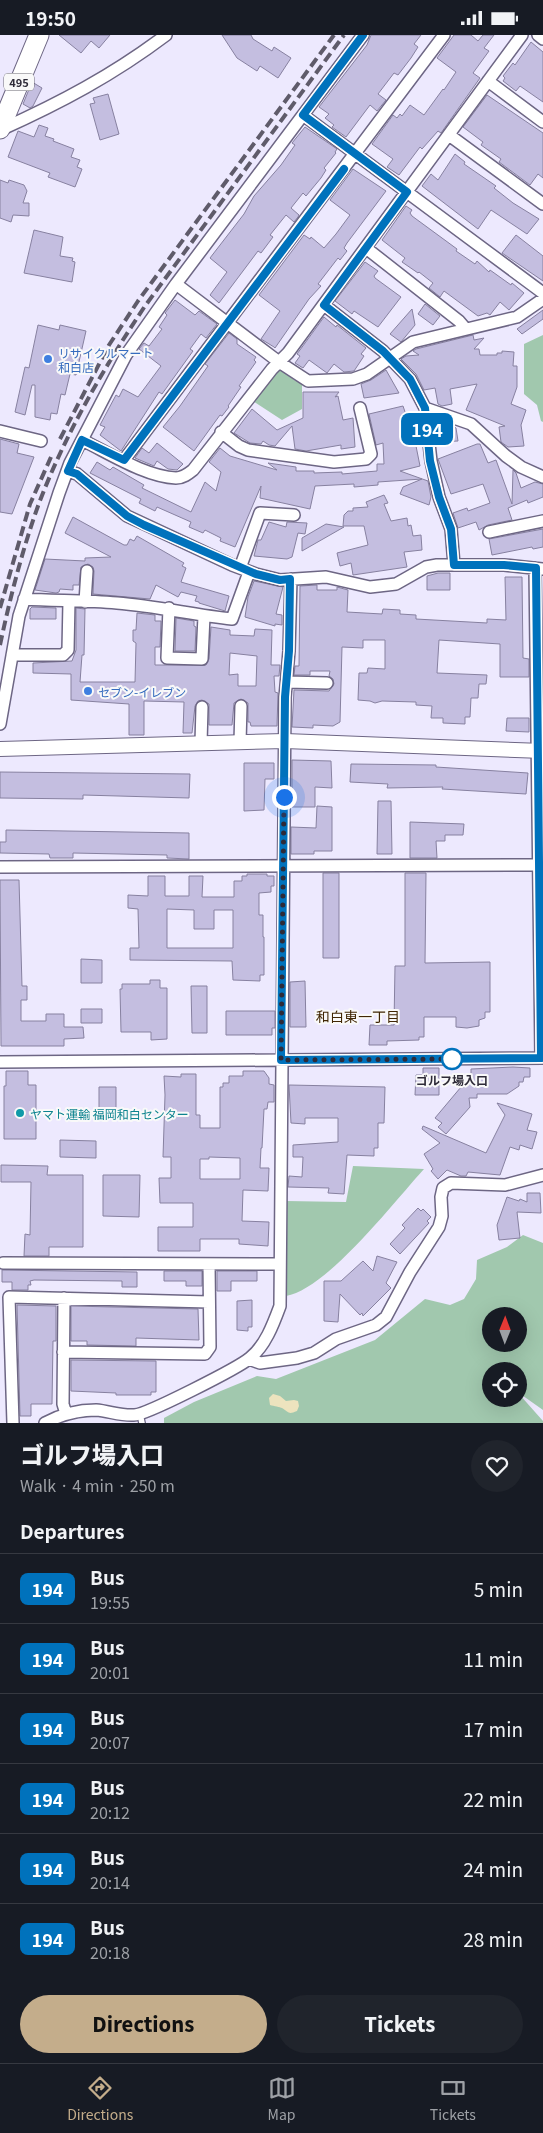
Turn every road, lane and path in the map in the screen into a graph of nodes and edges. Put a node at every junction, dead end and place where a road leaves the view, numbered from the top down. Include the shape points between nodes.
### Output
1 (38, 35) edge
2 (166, 35) edge
3 (363, 35) edge
4 (444, 35) edge
5 (522, 35) edge
6 (488, 81) junction
7 (303, 115) junction
8 (543, 122) edge
9 (0, 130) edge
10 (449, 135) junction
11 (355, 153) junction
12 (407, 192) junction
13 (543, 204) edge
14 (366, 248) junction
15 (176, 284) junction
16 (543, 293) edge
17 (543, 299) edge
18 (324, 305) junction
19 (227, 323) junction
20 (464, 328) junction
21 (390, 358) junction
22 (279, 362) junction
23 (360, 408) dead end
24 (425, 408) junction
25 (0, 431) edge
26 (221, 432) junction
27 (82, 440) junction
28 (40, 441) dead end
29 (124, 460) junction
30 (68, 471) junction
31 (543, 477) edge
32 (294, 515) dead end
33 (543, 521) edge
34 (489, 532) dead end
35 (454, 565) junction
36 (539, 569) edge
37 (244, 570) junction
38 (87, 571) dead end
39 (290, 579) junction
40 (24, 599) junction
41 (69, 601) junction
42 (85, 602) junction
43 (169, 608) junction
44 (204, 616) junction
45 (12, 655) junction
46 (540, 656) edge
47 (287, 682) junction
48 (327, 683) dead end
49 (241, 706) dead end
50 (202, 707) dead end
51 (0, 724) edge
52 (285, 741) junction
53 (240, 742) junction
54 (201, 743) junction
55 (0, 749) edge
56 (540, 750) edge
57 (539, 865) junction
58 (283, 866) junction
59 (0, 867) edge
60 (541, 911) edge
61 (542, 1058) edge
62 (281, 1060) junction
63 (0, 1062) edge
64 (543, 1175) edge
65 (3, 1263) dead end
66 (209, 1264) junction
67 (280, 1264) junction
68 (64, 1298) junction
69 (208, 1302) junction
70 (64, 1352) junction
71 (249, 1359) junction
72 (71, 1417) edge
73 (141, 1419) edge
74 (13, 1423) edge
75 (45, 1423) edge

1 - 9 highway, 495
2 - 9 street via 129,63 53,106
3 - 7 street
4 - 11 street
5 - 6 street
6 - 8 street
6 - 10 street
7 - 11 street
7 - 15 street
10 - 12 street
10 - 13 street
11 - 12 street
11 - 19 street
12 - 14 street
12 - 16 street
14 - 18 street
14 - 20 street
15 - 19 street
15 - 27 street via 126,355
17 - 20 street via 517,317
18 - 21 street
18 - 22 street
19 - 22 street
19 - 29 street
20 - 21 street via 413,342
21 - 22 street via 354,379 316,381 299,377
21 - 24 street via 410,379
22 - 26 street
23 - 26 street via 371,454 366,459 334,462 248,450
24 - 31 street via 471,424 514,461
24 - 35 street via 430,461 452,533
25 - 28 street
26 - 29 street via 194,470 178,479 153,474
27 - 29 street
27 - 30 street
30 - 37 street via 77,474 127,516
30 - 40 street
32 - 37 street via 260,513
33 - 34 street
35 - 36 street
35 - 39 street via 426,567 396,584 370,587 326,577
36 - 46 street
37 - 39 street via 280,580
37 - 44 street via 232,619
38 - 42 street
39 - 47 street
40 - 41 street
40 - 45 street
41 - 42 street
41 - 45 street via 68,650 63,655
42 - 43 street
43 - 44 street
43 - 44 street via 167,658 202,659
45 - 51 street
46 - 56 street
47 - 48 street
47 - 52 street
49 - 53 street
50 - 54 street
52 - 53 street
52 - 56 street
52 - 58 street
53 - 54 street
54 - 55 street
56 - 57 street
57 - 58 street
57 - 60 street
58 - 59 street
58 - 62 street
60 - 61 street
61 - 62 street
62 - 63 street
62 - 67 street
64 - 71 street via 505,1185 451,1183 442,1188 439,1227 386,1317 376,1325 336,1339 314,1353 260,1363
65 - 66 street
66 - 67 street
66 - 69 street
67 - 71 street via 280,1306 272,1328
68 - 69 street
68 - 70 street
68 - 74 street via 9,1297
69 - 70 street via 210,1347 205,1354
70 - 72 street via 63,1404
71 - 73 street
72 - 73 street via 95,1410
72 - 75 street

